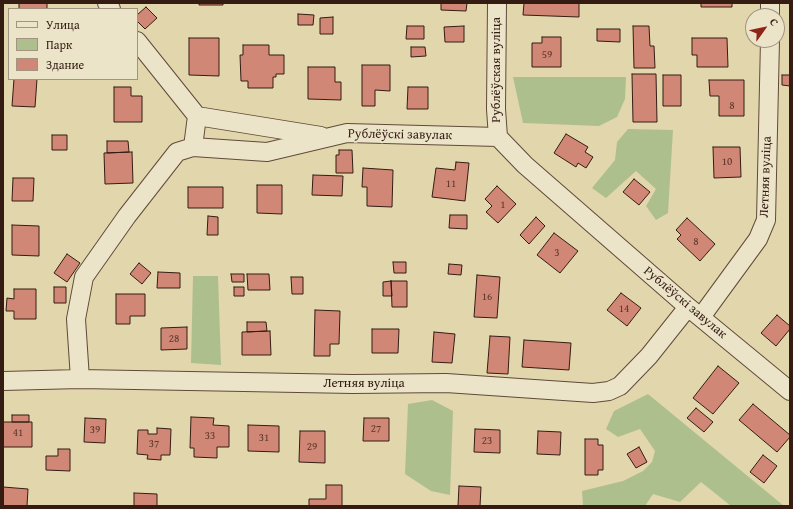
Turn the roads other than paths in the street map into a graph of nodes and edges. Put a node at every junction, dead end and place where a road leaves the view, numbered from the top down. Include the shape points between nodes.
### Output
1 (497, 3) edge
2 (138, 42) edge
3 (770, 48) edge
4 (197, 116) junction
5 (329, 137) junction
6 (498, 137) junction
7 (193, 147) junction
8 (695, 312) junction
9 (80, 379) junction
10 (3, 381) edge
11 (790, 391) edge

1 - 6 street, Рублёўская вуліца
2 - 4 street
3 - 8 street, Летняя вуліца via 766,220 758,239
4 - 5 street
4 - 7 street
5 - 6 street, Рублёўскі завулак via 346,133
5 - 7 street, Рублёўскі завулак via 267,152
6 - 8 street, Рублёўскі завулак via 525,165
7 - 9 street, Рублёўскі завулак via 177,152 84,277 76,319
8 - 9 street, Летняя вуліца via 620,386 609,391 593,393 446,383 353,384
8 - 11 street, Рублёўскі завулак
9 - 10 street, Летняя вуліца

